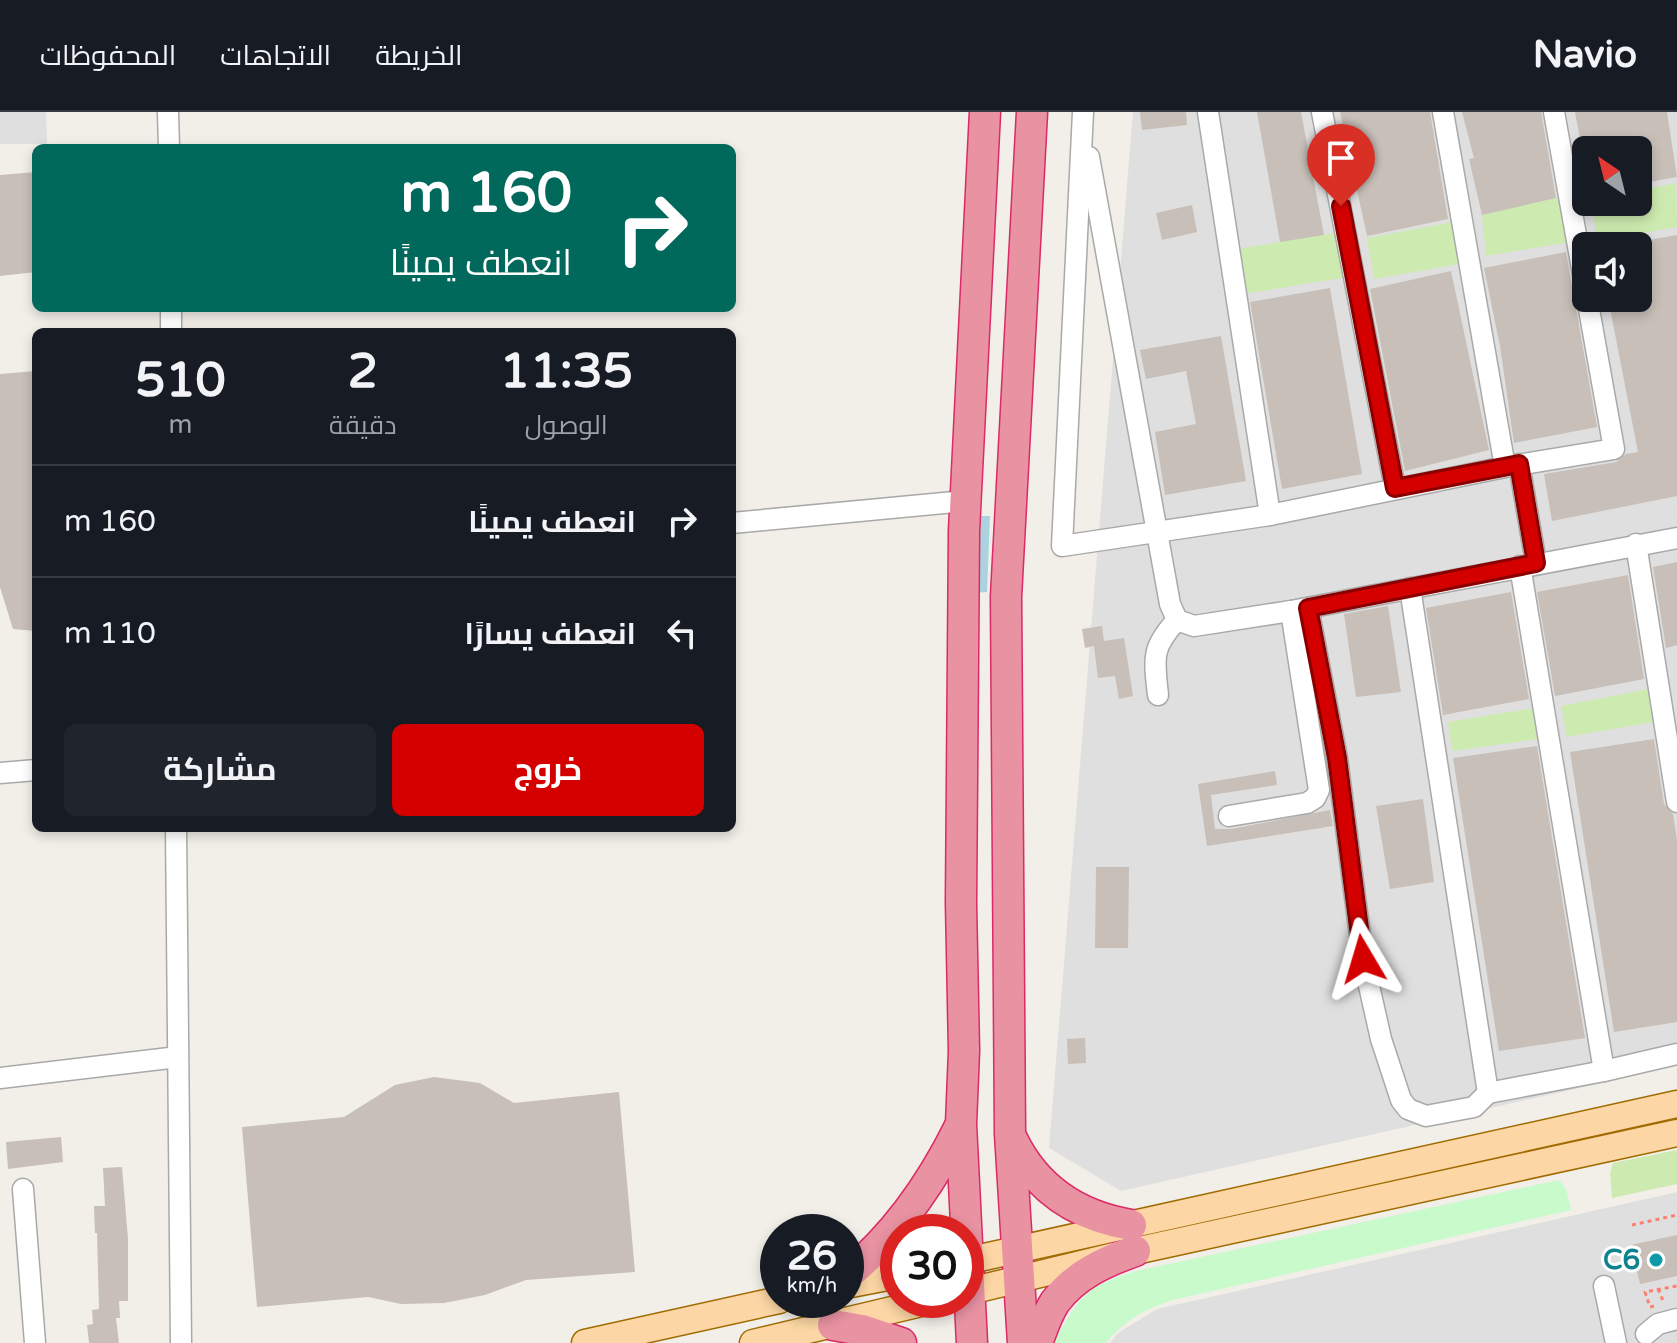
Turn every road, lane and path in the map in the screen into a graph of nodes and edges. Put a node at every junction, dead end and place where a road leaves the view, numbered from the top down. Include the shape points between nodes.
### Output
1 (168, 112) edge
2 (985, 112) edge
3 (1032, 112) edge
4 (1208, 112) edge
5 (1322, 112) edge
6 (1443, 112) edge
7 (1554, 112) edge
8 (1083, 118) edge
9 (169, 144) edge
10 (1575, 232) edge
11 (1590, 312) edge
12 (1512, 466) junction
13 (1395, 488) junction
14 (965, 501) junction
15 (1270, 515) junction
16 (736, 523) edge
17 (1157, 532) junction
18 (1677, 538) edge
19 (1636, 544) junction
20 (1528, 565) junction
21 (1410, 588) junction
22 (1299, 610) junction
23 (1177, 620) junction
24 (1158, 695) dead end
25 (32, 770) edge
26 (0, 773) edge
27 (1677, 802) edge
28 (1229, 816) dead end
29 (176, 832) edge
30 (1677, 1054) edge
31 (178, 1057) junction
32 (1604, 1071) junction
33 (0, 1078) edge
34 (1488, 1093) junction
35 (1677, 1104) edge
36 (961, 1124) junction
37 (1677, 1133) edge
38 (1010, 1134) junction
39 (23, 1189) dead end
40 (966, 1214) edge
41 (1677, 1215) edge
42 (1632, 1225) dead end
43 (1133, 1238) junction
44 (1016, 1250) junction
45 (984, 1257) edge
46 (864, 1259) edge
47 (1019, 1280) junction
48 (1677, 1286) edge
49 (1601, 1287) dead end
50 (984, 1288) edge
51 (1658, 1289) junction
52 (760, 1304) edge
53 (880, 1313) edge
54 (1606, 1315) junction
55 (970, 1318) edge
56 (1677, 1319) edge
57 (833, 1325) junction
58 (1646, 1334) dead end
59 (35, 1343) edge
60 (181, 1343) edge
61 (585, 1343) edge
62 (753, 1343) edge
63 (901, 1343) edge
64 (972, 1343) edge
65 (1023, 1343) edge
66 (1037, 1343) edge
67 (1608, 1343) edge
68 (1616, 1343) edge

1 - 9 street
2 - 14 highway
3 - 38 highway via 1006,597
4 - 15 street
5 - 13 street
6 - 12 street
7 - 10 street
8 - 17 street
8 - 17 street via 1062,546
11 - 12 street via 1614,449
12 - 13 street
12 - 20 street
13 - 15 street
14 - 16 street
14 - 36 highway
15 - 17 street
17 - 23 street
18 - 19 street
19 - 20 street
19 - 27 street
20 - 21 street
20 - 32 street
21 - 22 street
21 - 34 street
22 - 23 street via 1194,626
22 - 28 street via 1319,790 1307,803
22 - 34 street via 1337,758 1363,959 1401,1100 1426,1116 1474,1107
23 - 24 street via 1156,647
25 - 26 street
29 - 31 street
30 - 32 street
31 - 33 street
31 - 60 street
32 - 34 street
35 - 43 main road
36 - 40 highway
36 - 46 highway via 905,1216
37 - 43 main road
38 - 43 highway via 1020,1156 1053,1193
38 - 44 highway
39 - 59 street
41 - 42 path
43 - 44 main road
43 - 47 main road
43 - 66 highway via 1054,1304
44 - 45 main road
44 - 47 highway
47 - 50 main road
47 - 65 highway
48 - 51 path
49 - 54 street
51 - 51 path via 1645,1292 1650,1307 1664,1304
52 - 61 main road
53 - 57 main road
54 - 67 street
54 - 68 street
55 - 64 highway
56 - 58 street
57 - 62 main road
57 - 63 highway

